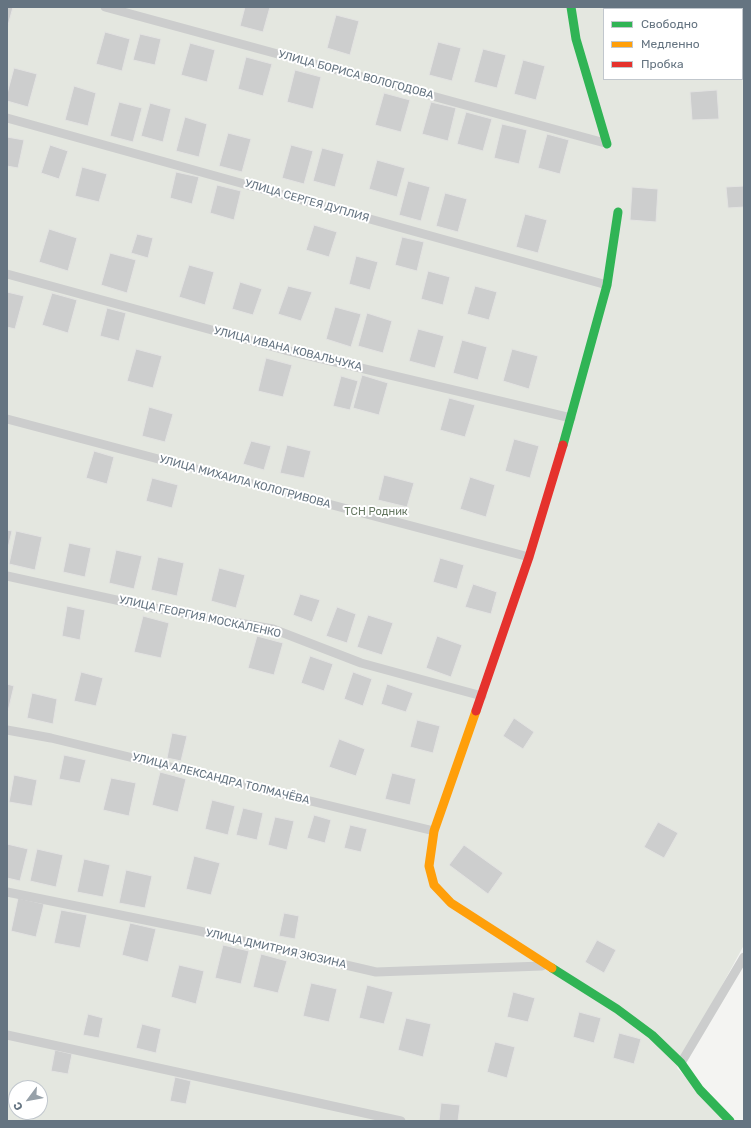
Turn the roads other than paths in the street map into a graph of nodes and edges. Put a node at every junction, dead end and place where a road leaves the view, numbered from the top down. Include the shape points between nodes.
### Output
1 (105, 7) edge
2 (571, 7) edge
3 (7, 118) edge
4 (607, 144) joint
5 (618, 212) dead end
6 (7, 274) edge
7 (607, 285) junction
8 (571, 418) junction
9 (7, 419) edge
10 (529, 557) junction
11 (7, 576) edge
12 (482, 696) junction
13 (7, 730) edge
14 (434, 831) junction
15 (7, 892) edge
16 (744, 957) edge
17 (547, 966) junction
18 (7, 1035) edge
19 (681, 1063) junction
20 (401, 1121) edge
21 (730, 1121) edge

1 - 4 lane, УЛИЦА БОРИСА ВОЛОГОДОВА
2 - 4 street via 576,39
3 - 7 lane, УЛИЦА СЕРГЕЯ ДУПЛИЯ
5 - 7 street
6 - 8 lane, УЛИЦА ИВАНА КОВАЛЬЧУКА via 285,350
7 - 8 street
8 - 10 street
9 - 10 lane, УЛИЦА МИХАИЛА КОЛОГРИВОВА
10 - 12 street
11 - 12 lane, УЛИЦА ГЕОРГИЯ МОСКАЛЕНКО via 148,607 273,630 361,663
12 - 14 street
13 - 14 lane, УЛИЦА АЛЕКСАНДРА ТОЛМАЧЁВА via 58,740
14 - 17 street via 429,866 434,885 451,903
15 - 17 lane, УЛИЦА ДМИТРИЯ ЗЮЗИНА via 199,931 376,972
16 - 19 lane
17 - 19 street via 652,1035
18 - 20 lane
19 - 21 street via 700,1090

